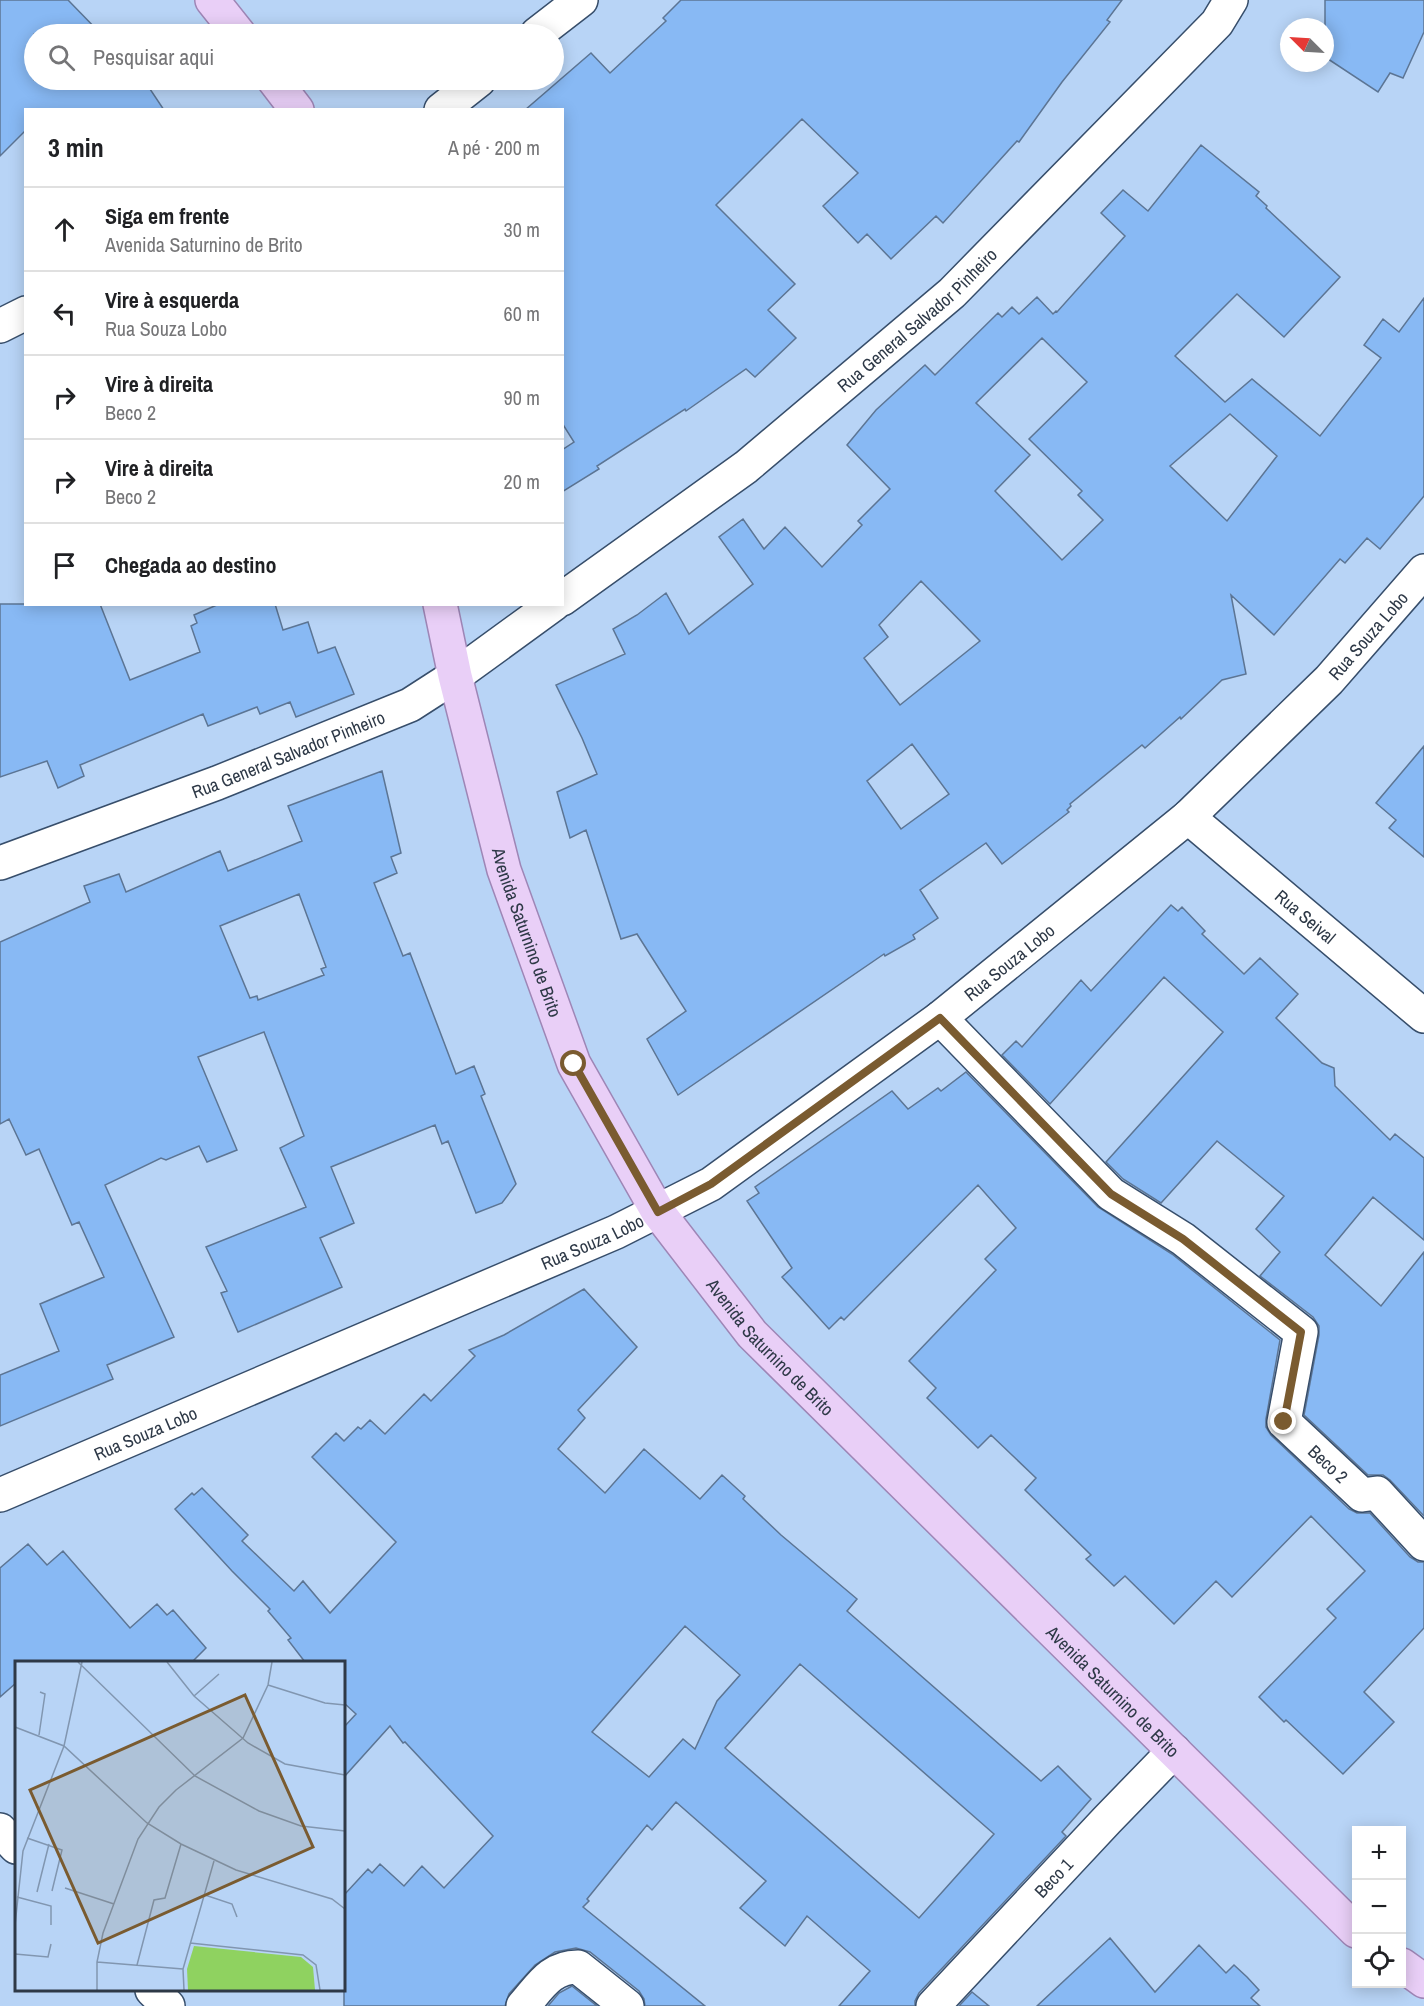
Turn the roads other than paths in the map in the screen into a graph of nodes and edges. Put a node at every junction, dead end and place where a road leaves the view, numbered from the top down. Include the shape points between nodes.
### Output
1 (212, 0) edge
2 (580, 0) edge
3 (1231, 0) edge
4 (231, 24) edge
5 (550, 24) edge
6 (282, 90) edge
7 (466, 90) edge
8 (295, 108) edge
9 (444, 108) edge
10 (24, 314) edge
11 (0, 326) edge
12 (1424, 571) edge
13 (564, 598) edge
14 (440, 606) edge
15 (551, 606) edge
16 (455, 676) junction
17 (1188, 817) junction
18 (0, 863) edge
19 (1422, 1009) edge
20 (940, 1018) junction
21 (658, 1212) junction
22 (0, 1495) edge
23 (1424, 1544) edge
24 (1174, 1752) junction
25 (0, 1830) edge
26 (15, 1846) edge
27 (1352, 1927) edge
28 (1406, 1968) edge
29 (1424, 1981) edge
30 (154, 1991) edge
31 (168, 2006) edge
32 (523, 2006) edge
33 (627, 2006) edge
34 (933, 2006) edge

1 - 4 main road
2 - 5 street
3 - 13 street, Rua General Salvador Pinheiro via 1217,23 951,293 746,466
6 - 8 main road
7 - 9 street
10 - 11 street
12 - 17 street, Rua Souza Lobo via 1329,680
14 - 16 main road, Avenida Saturnino de Brito
15 - 16 street, Rua General Salvador Pinheiro
16 - 18 street, Rua General Salvador Pinheiro via 410,705 217,783
16 - 21 main road, Avenida Saturnino de Brito via 504,870 574,1064
17 - 19 street, Rua Seival
17 - 20 street, Rua Souza Lobo
20 - 21 street, Rua Souza Lobo via 711,1184
20 - 23 street, Beco 2 via 1111,1194 1183,1239 1301,1332 1284,1422 1362,1495 1377,1493
21 - 22 street, Rua Souza Lobo
21 - 24 main road, Avenida Saturnino de Brito via 752,1334
24 - 27 main road, Avenida Saturnino de Brito
24 - 34 street, Beco 1
25 - 26 street
28 - 29 main road
30 - 31 street
32 - 33 street via 553,1972 565,1967 578,1967

